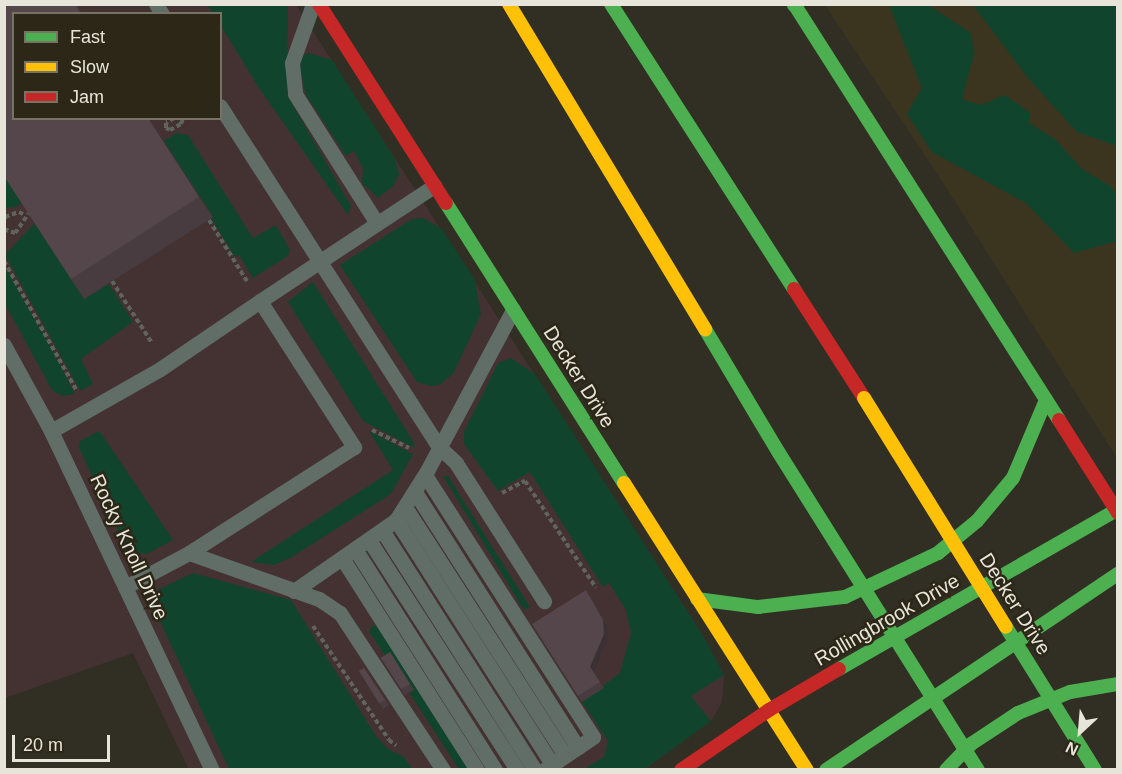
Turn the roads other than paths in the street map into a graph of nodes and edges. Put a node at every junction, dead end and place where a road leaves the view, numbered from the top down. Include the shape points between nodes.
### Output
1 (313, 4) edge
2 (319, 4) edge
3 (509, 4) edge
4 (610, 4) edge
5 (794, 5) edge
6 (222, 109) edge
7 (434, 186) junction
8 (377, 223) junction
9 (319, 261) junction
10 (260, 301) junction
11 (513, 309) junction
12 (4, 345) edge
13 (1046, 400) junction
14 (51, 431) junction
15 (438, 446) junction
16 (425, 474) junction
17 (415, 492) junction
18 (405, 507) junction
19 (1117, 511) edge
20 (396, 520) junction
21 (382, 530) junction
22 (369, 540) junction
23 (189, 553) junction
24 (348, 554) junction
25 (1118, 574) edge
26 (125, 586) junction
27 (294, 591) junction
28 (697, 599) junction
29 (544, 601) dead end
30 (1118, 684) edge
31 (769, 710) junction
32 (572, 752) junction
33 (548, 767) edge
34 (212, 770) edge
35 (443, 770) edge
36 (477, 770) edge
37 (495, 770) edge
38 (517, 770) edge
39 (535, 770) edge
40 (681, 770) edge
41 (807, 770) edge
42 (826, 770) edge
43 (946, 770) edge
44 (978, 770) edge
45 (1095, 770) edge

1 - 8 lane via 292,63 295,94
2 - 7 main road, Decker Drive
3 - 44 main road, bridge via 779,453
4 - 45 main road, Decker Drive, bridge via 864,398
5 - 13 main road
6 - 9 lane
7 - 8 lane
7 - 11 main road, Decker Drive
8 - 9 lane
9 - 10 lane
9 - 15 lane
10 - 14 lane via 160,369
10 - 23 lane via 354,447
11 - 15 lane
11 - 28 main road, Decker Drive
12 - 14 lane, Rocky Knoll Drive
13 - 19 main road
13 - 28 main road via 1013,478 977,521 938,553 846,597 758,607
14 - 26 lane, Rocky Knoll Drive
15 - 16 lane
15 - 29 lane via 456,463
16 - 17 lane
16 - 32 lane via 593,737
17 - 18 lane
17 - 32 lane
18 - 20 lane
18 - 32 lane
19 - 31 main road, Rollingbrook Drive
20 - 21 lane
20 - 33 lane
21 - 22 lane
21 - 39 lane
22 - 24 lane
22 - 38 lane
23 - 26 lane
23 - 27 lane
24 - 27 lane
24 - 36 lane
24 - 37 lane
25 - 42 main road
26 - 34 lane, Rocky Knoll Drive
27 - 35 lane via 319,599 340,613
28 - 31 main road, Decker Drive
30 - 43 main road via 1070,692 1018,712 971,744
31 - 40 main road, Rollingbrook Drive
31 - 41 main road, Decker Drive
32 - 33 lane

